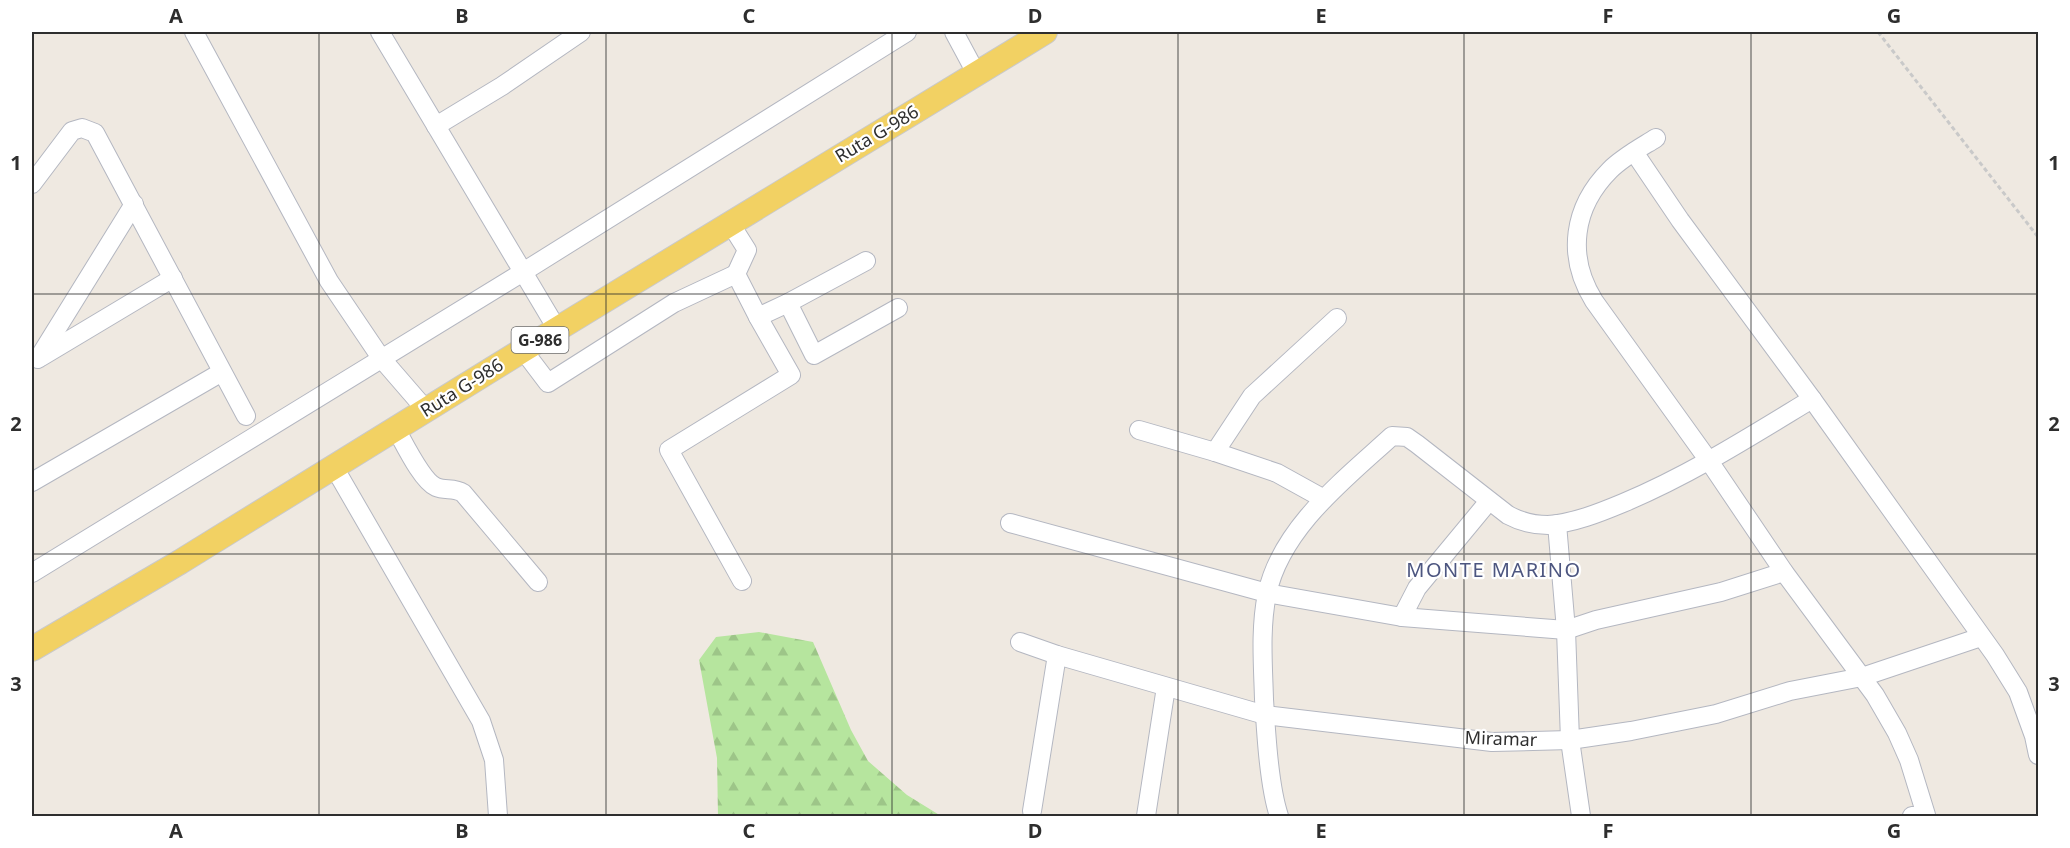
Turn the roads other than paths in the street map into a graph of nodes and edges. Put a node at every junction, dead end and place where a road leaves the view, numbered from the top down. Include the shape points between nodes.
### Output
1 (194, 32) edge
2 (380, 32) edge
3 (581, 32) edge
4 (907, 32) edge
5 (954, 32) edge
6 (1045, 32) edge
7 (976, 73) junction
8 (436, 126) junction
9 (1656, 138) dead end
10 (1634, 152) junction
11 (32, 184) edge
12 (134, 204) junction
13 (730, 224) junction
14 (866, 261) dead end
15 (523, 272) junction
16 (736, 274) junction
17 (173, 278) junction
18 (788, 303) junction
19 (898, 308) dead end
20 (758, 317) junction
21 (1337, 318) dead end
22 (557, 329) junction
23 (522, 350) junction
24 (381, 358) junction
25 (35, 361) edge
26 (222, 372) junction
27 (1812, 399) junction
28 (426, 410) junction
29 (246, 416) dead end
30 (396, 429) junction
31 (1139, 430) dead end
32 (1215, 452) junction
33 (1709, 461) junction
34 (334, 467) junction
35 (32, 482) edge
36 (1324, 499) junction
37 (1489, 501) junction
38 (1010, 523) dead end
39 (1557, 524) junction
40 (1784, 572) junction
41 (32, 573) edge
42 (742, 581) dead end
43 (538, 582) dead end
44 (1267, 593) junction
45 (1402, 617) junction
46 (1566, 630) junction
47 (1981, 637) junction
48 (1020, 642) dead end
49 (33, 648) edge
50 (1057, 655) junction
51 (1863, 676) junction
52 (1166, 687) junction
53 (1265, 715) junction
54 (1570, 740) junction
55 (2038, 755) edge
56 (1032, 811) dead end
57 (498, 816) edge
58 (1146, 816) edge
59 (1279, 816) edge
60 (1581, 816) edge
61 (1912, 816) edge

1 - 24 street via 329,281
2 - 8 street
3 - 8 street
4 - 15 street
5 - 7 street
6 - 7 main road, Ruta G-986 / G-986
7 - 13 main road, Ruta G-986 / G-986
8 - 15 street
9 - 10 street
10 - 27 street
10 - 33 street via 1610,169 1586,202 1576,236 1579,268 1594,301
11 - 12 street via 69,135 87,128 98,136
12 - 17 street
12 - 25 street
13 - 16 street via 747,250
13 - 22 main road, Ruta G-986 / G-986
14 - 18 street
15 - 22 street
15 - 24 street
16 - 20 street
16 - 23 street via 674,303 548,383
17 - 25 street
17 - 26 street
18 - 19 street via 813,355
18 - 20 street
20 - 42 street via 791,375 669,450
21 - 32 street via 1252,396
22 - 23 main road, Ruta G-986 / G-986
23 - 28 main road, Ruta G-986 / G-986
24 - 28 street
24 - 41 street
26 - 29 street
26 - 35 street
27 - 33 street
27 - 47 street
28 - 30 main road, Ruta G-986 / G-986
30 - 34 main road, Ruta G-986 / G-986
30 - 43 street via 428,482 463,493
31 - 32 street
32 - 36 street via 1277,473
33 - 39 street via 1610,508
33 - 40 street
34 - 49 main road, Ruta G-986 / G-986
34 - 57 street via 482,721 494,760
36 - 37 street via 1392,436 1407,437
36 - 44 street via 1285,549
37 - 39 street via 1517,520 1536,525
37 - 45 street via 1417,588
38 - 44 street
39 - 46 street
40 - 46 street via 1721,592
40 - 51 street
44 - 45 street
44 - 53 street via 1262,650
45 - 46 street
46 - 54 street
47 - 51 street, Miramar
47 - 55 street via 2018,692
48 - 50 street, Miramar
50 - 52 street, Miramar
50 - 56 street
51 - 54 street, Miramar via 1790,691 1716,714
51 - 61 street via 1892,724 1916,778 1926,814
52 - 53 street, Miramar
52 - 58 street
53 - 54 street, Miramar via 1492,742
53 - 59 street
54 - 60 street

